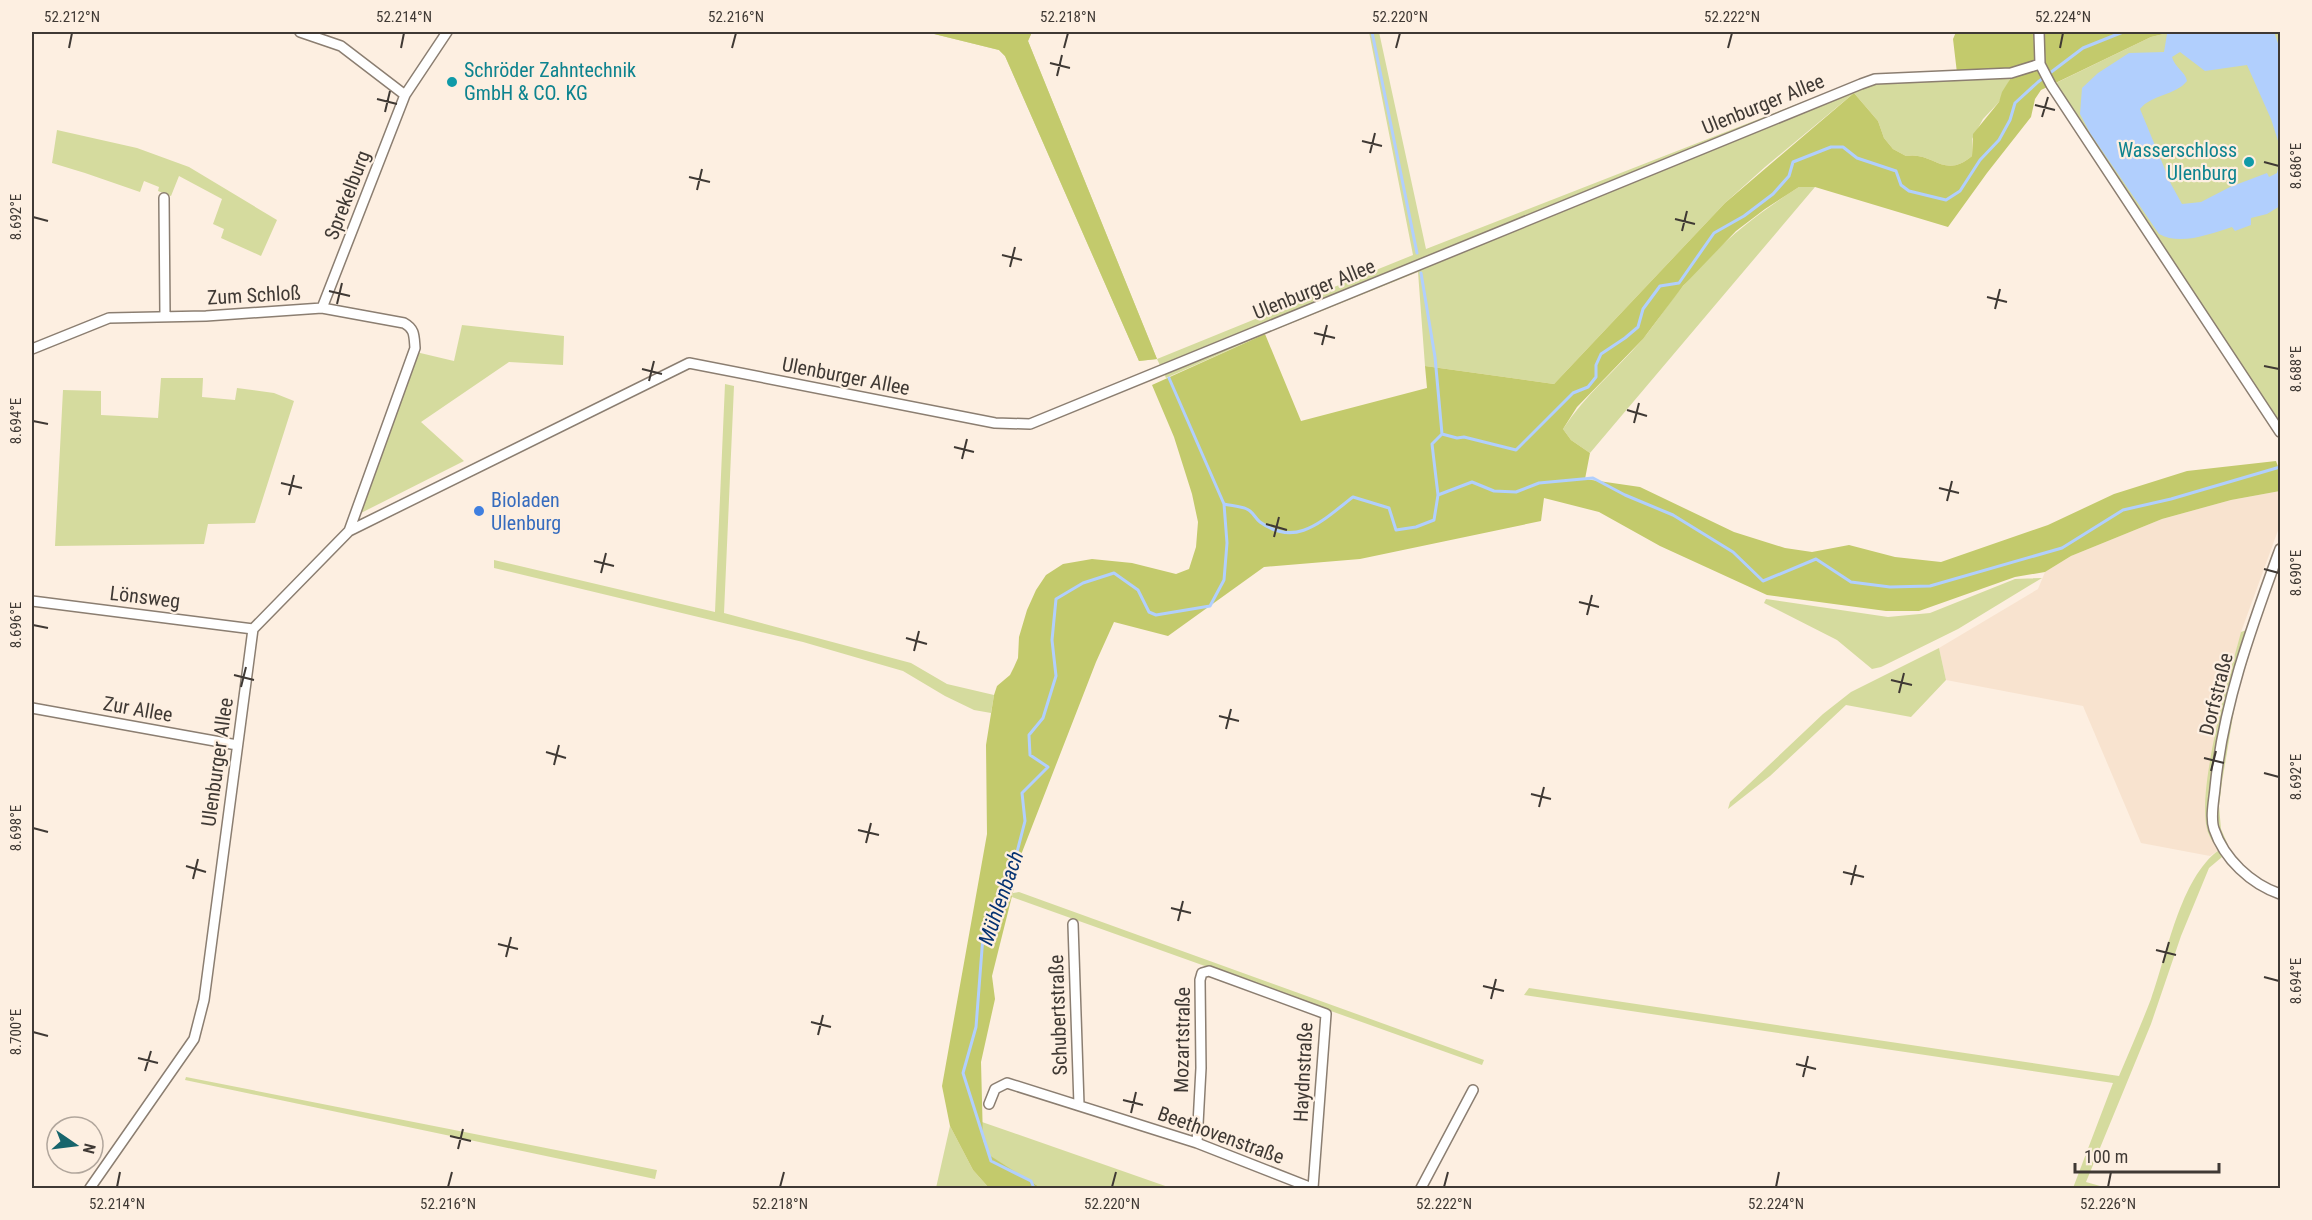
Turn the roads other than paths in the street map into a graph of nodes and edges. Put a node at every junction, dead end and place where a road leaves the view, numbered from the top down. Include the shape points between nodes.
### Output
1 (300, 32) edge
2 (447, 32) edge
3 (2039, 32) edge
4 (2040, 64) junction
5 (405, 95) junction
6 (164, 198) dead end
7 (322, 309) junction
8 (165, 315) junction
9 (32, 349) edge
10 (2280, 432) edge
11 (349, 531) junction
12 (2280, 549) edge
13 (32, 601) edge
14 (253, 629) junction
15 (32, 708) edge
16 (237, 745) junction
17 (2280, 894) edge
18 (1073, 924) dead end
19 (1202, 973) joint
20 (1473, 1090) dead end
21 (989, 1104) dead end
22 (1079, 1105) junction
23 (1197, 1143) junction
24 (90, 1188) edge
25 (1312, 1188) edge
26 (1421, 1188) edge

1 - 5 street via 341,46
2 - 5 street, Sprekelburg
3 - 4 street
4 - 10 street
4 - 11 street, Ulenburger Allee via 2011,73 1875,79 1030,424 995,423 689,363
5 - 7 street, Sprekelburg
6 - 8 street
7 - 8 street, Zum Schloß
7 - 11 street, Zum Schloß via 404,323 414,334 415,348
8 - 9 street, Zum Schloß via 109,318
11 - 14 street, Ulenburger Allee
12 - 17 street, Dorfstraße via 2241,660 2226,717 2213,807 2214,828 2225,851 2247,877
13 - 14 street, Lönsweg
14 - 16 street, Ulenburger Allee
15 - 16 street, Zur Allee
16 - 24 street, Ulenburger Allee via 204,1000 194,1039
18 - 22 street, Schubertstraße
19 - 23 street, Mozartstraße
19 - 25 street, Haydnstraße via 1209,971 1326,1014
20 - 26 street
21 - 22 street, Beethovenstraße via 995,1089 1006,1083
22 - 23 street, Beethovenstraße
23 - 25 street, Beethovenstraße

